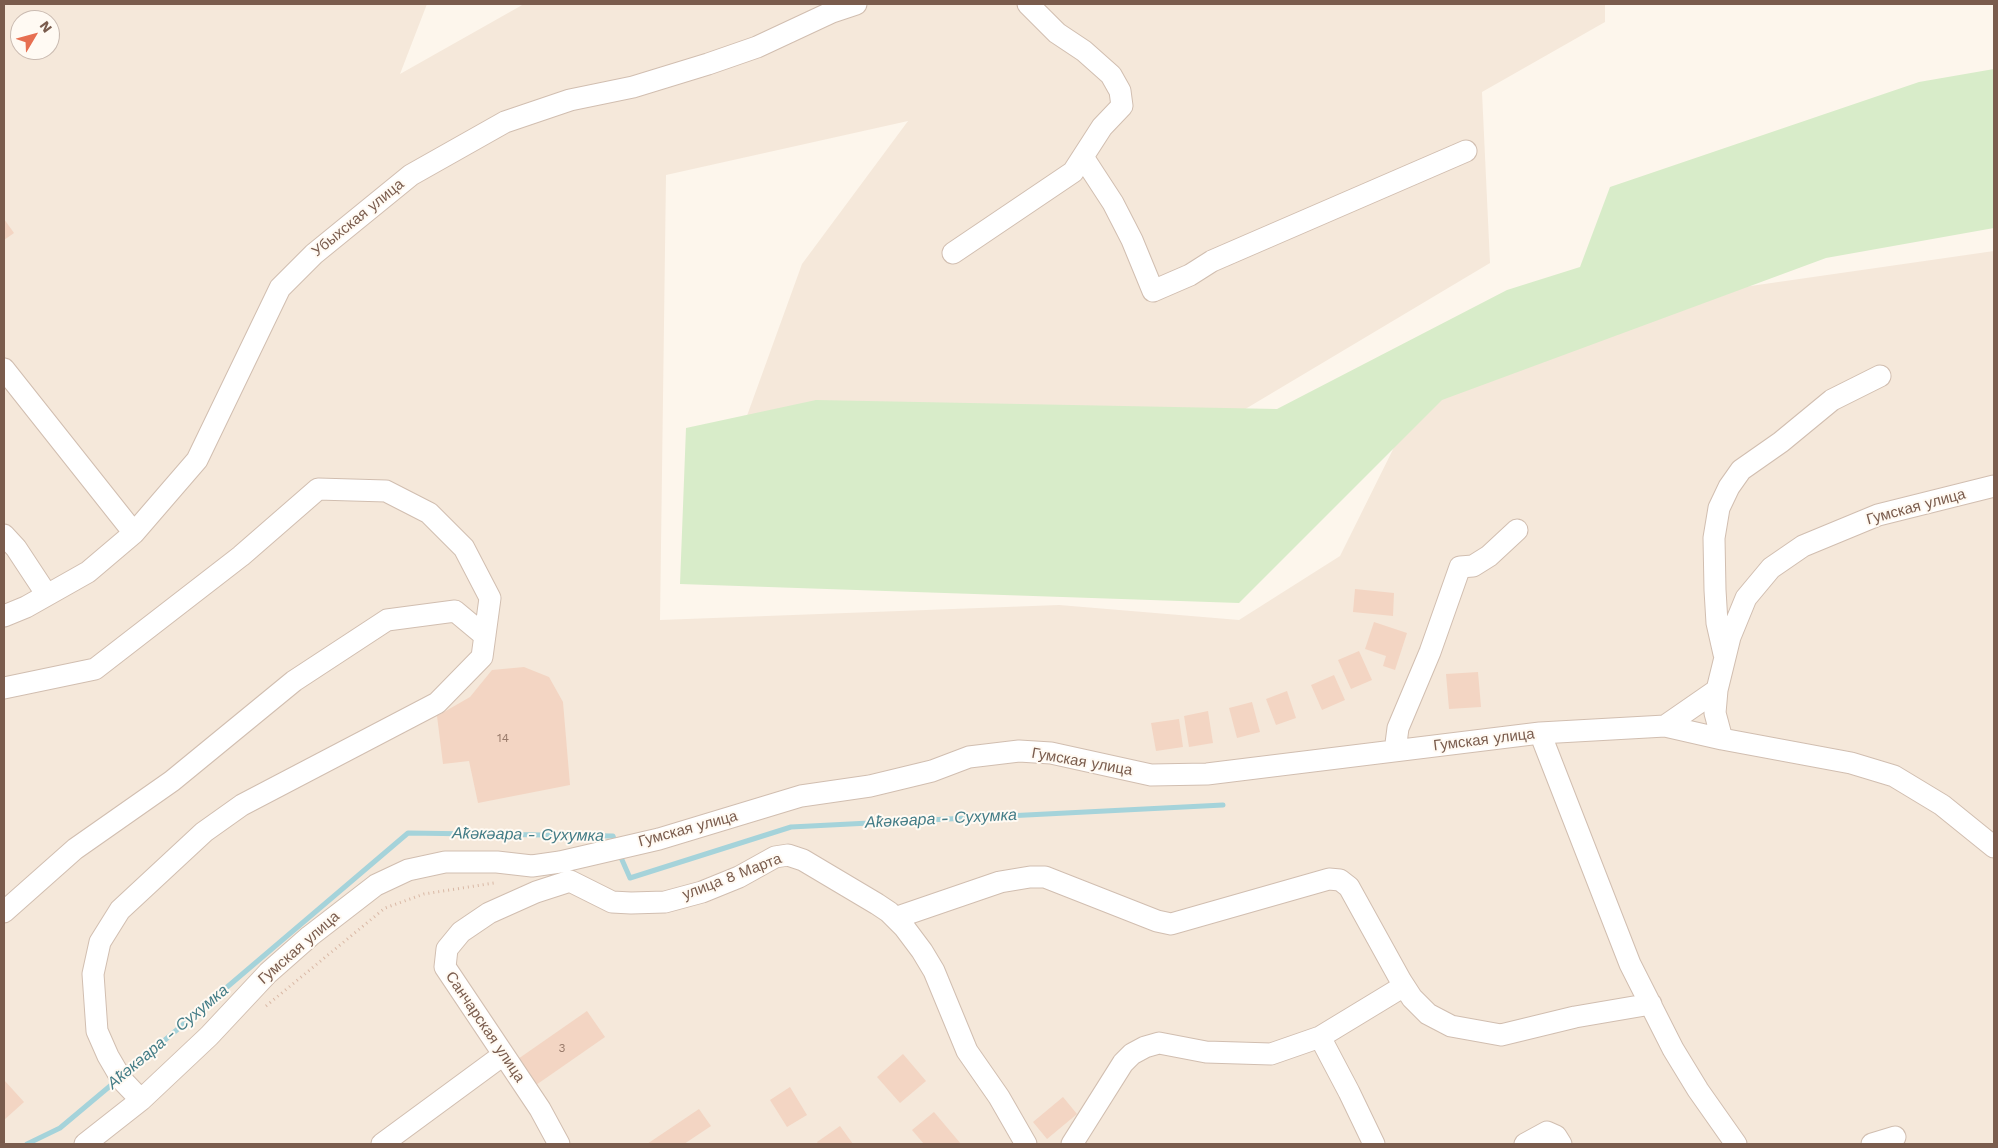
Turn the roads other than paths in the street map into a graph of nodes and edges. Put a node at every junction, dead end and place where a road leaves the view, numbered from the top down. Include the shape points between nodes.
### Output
1 (856, 4) edge
2 (1028, 4) edge
3 (1466, 151) dead end
4 (1083, 157) junction
5 (953, 253) dead end
6 (4, 369) edge
7 (1880, 376) dead end
8 (1994, 486) edge
9 (1517, 530) dead end
10 (134, 533) junction
11 (4, 535) edge
12 (47, 595) junction
13 (4, 616) edge
14 (485, 636) junction
15 (1725, 658) junction
16 (4, 688) edge
17 (1717, 690) junction
18 (1665, 726) junction
19 (1540, 734) junction
20 (1722, 739) junction
21 (1395, 751) junction
22 (1994, 847) edge
23 (536, 892) joint
24 (4, 912) edge
25 (895, 918) junction
26 (1404, 986) junction
27 (1651, 1004) junction
28 (1320, 1038) junction
29 (503, 1054) junction
30 (141, 1100) junction
31 (1895, 1137) dead end
32 (85, 1144) edge
33 (382, 1144) edge
34 (559, 1144) edge
35 (1026, 1144) edge
36 (1072, 1144) edge
37 (1374, 1144) edge
38 (1525, 1144) edge
39 (1561, 1144) edge
40 (1736, 1144) edge
41 (1872, 1144) edge

1 - 10 street, Убыхская улица via 708,64 633,87 570,100 505,122 412,175 314,254 280,288 197,460
2 - 4 street via 1057,33 1084,50 1111,75 1120,91 1122,106 1102,127
3 - 4 street via 1212,261 1190,275 1153,291 1113,202
4 - 5 street via 1073,172
6 - 10 street
7 - 15 street via 1832,400 1741,470 1729,487 1719,508 1714,538 1717,623
8 - 15 street, Гумская улица via 1878,515 1803,546 1771,568 1746,598
9 - 21 street via 1489,556 1473,566 1460,567 1430,652 1398,728
10 - 12 street, Убыхская улица via 88,572
11 - 12 street
12 - 13 street, Убыхская улица
14 - 16 street via 490,598 464,548 429,514 386,491 318,490 241,556 95,669
14 - 24 street via 455,611 387,620 294,681 172,780 75,849
14 - 30 street via 482,657 437,703 242,805 204,832 120,910 100,942 93,974 97,1031 122,1080
15 - 17 street, Гумская улица
17 - 18 street
17 - 20 street, Гумская улица via 1715,713
18 - 19 street, Гумская улица
18 - 20 street
19 - 21 street, Гумская улица
19 - 27 street via 1630,964
20 - 22 street via 1851,763 1894,776 1942,805
21 - 30 street, Гумская улица via 1207,774 1160,775 1051,753 1019,751 969,758 870,786 801,796 668,836 560,862 532,866 445,862 408,870 376,886 310,936 268,973
23 - 25 street, улица 8 Марта via 570,880 612,902 665,902 739,877 775,857 788,856 803,860
23 - 29 street, Санчарская улица via 489,914 461,932 447,949 445,966
25 - 26 street via 1000,882 1045,877 1171,924 1329,879 1340,880 1349,887
25 - 35 street, улица 8 Марта via 934,971 967,1051
26 - 27 street via 1428,1014 1451,1026 1501,1035 1575,1017
26 - 28 street
27 - 40 street via 1698,1090
28 - 36 street via 1271,1054 1206,1052 1159,1043 1145,1047 1123,1063
28 - 37 street
29 - 33 street
29 - 34 street, Санчарская улица
30 - 32 street, Гумская улица
31 - 41 street
38 - 39 street via 1547,1132 1556,1136

